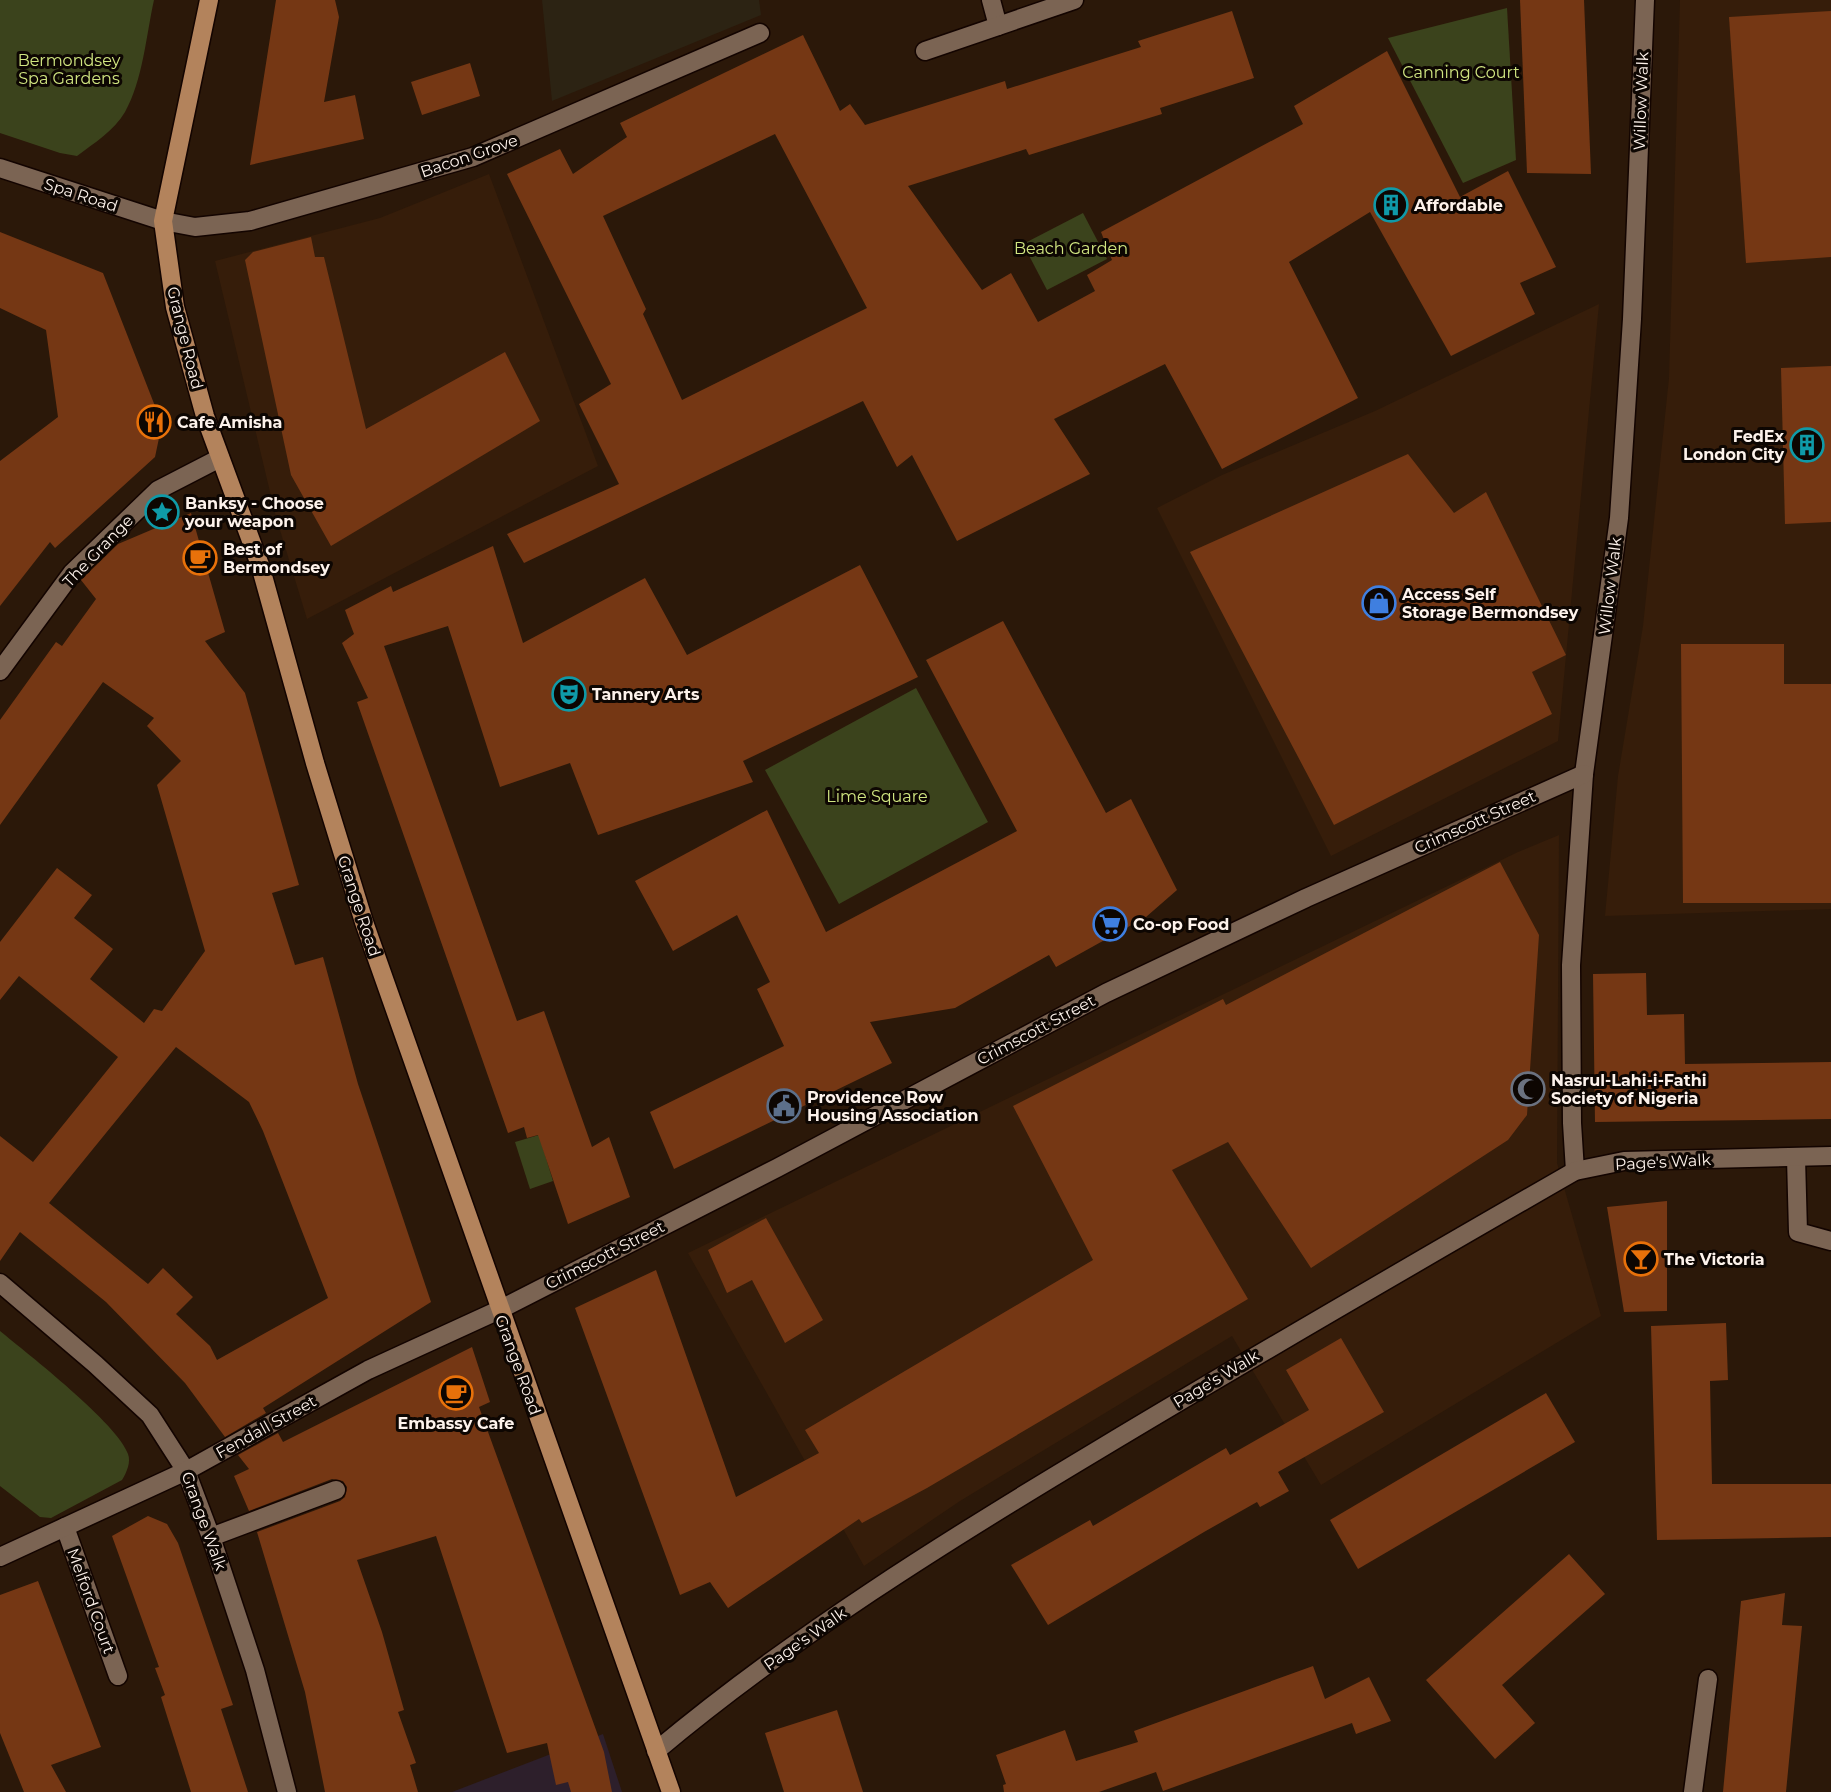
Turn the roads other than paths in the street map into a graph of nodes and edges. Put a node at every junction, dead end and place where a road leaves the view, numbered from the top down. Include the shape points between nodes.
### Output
1 (209, 0) edge
2 (991, 0) edge
3 (1074, 0) edge
4 (1645, 0) edge
5 (998, 26) junction
6 (760, 33) dead end
7 (925, 51) dead end
8 (0, 168) edge
9 (163, 221) junction
10 (220, 458) junction
11 (0, 671) edge
12 (1584, 774) junction
13 (1831, 1156) edge
14 (1796, 1158) junction
15 (1575, 1171) junction
16 (1831, 1241) edge
17 (0, 1283) edge
18 (499, 1310) junction
19 (186, 1471) junction
20 (336, 1490) dead end
21 (65, 1527) junction
22 (211, 1537) junction
23 (0, 1557) edge
24 (118, 1676) dead end
25 (1708, 1678) dead end
26 (656, 1751) junction
27 (287, 1792) edge
28 (671, 1792) edge
29 (1693, 1792) edge

1 - 9 main road, Grange Road
2 - 5 street
3 - 5 street
4 - 12 street, Willow Walk via 1632,319 1620,497 1611,590
5 - 7 street
6 - 9 street, Bacon Grove via 473,157 250,220 195,227
8 - 9 street, Spa Road
9 - 10 main road, Grange Road via 175,307
10 - 11 street, The Grange via 158,490 72,573
10 - 18 main road, Grange Road via 260,564 364,922
12 - 15 street, Willow Walk via 1571,965
12 - 18 street, Crimscott Street via 1306,897 1106,993
13 - 14 street, Page's Walk
14 - 15 street, Page's Walk via 1624,1161
14 - 16 street via 1798,1232
15 - 26 street, Page's Walk via 1263,1350 990,1515 728,1694
17 - 19 street, Grange Walk via 150,1415
18 - 19 street, Fendall Street via 368,1370
18 - 26 main road, Grange Road
19 - 21 street, Fendall Street
19 - 22 street, Grange Walk
20 - 22 street
21 - 23 street, Fendall Street
21 - 24 street, Melford Court
22 - 27 street, Grange Walk via 255,1670
25 - 29 street
26 - 28 main road, Grange Road

